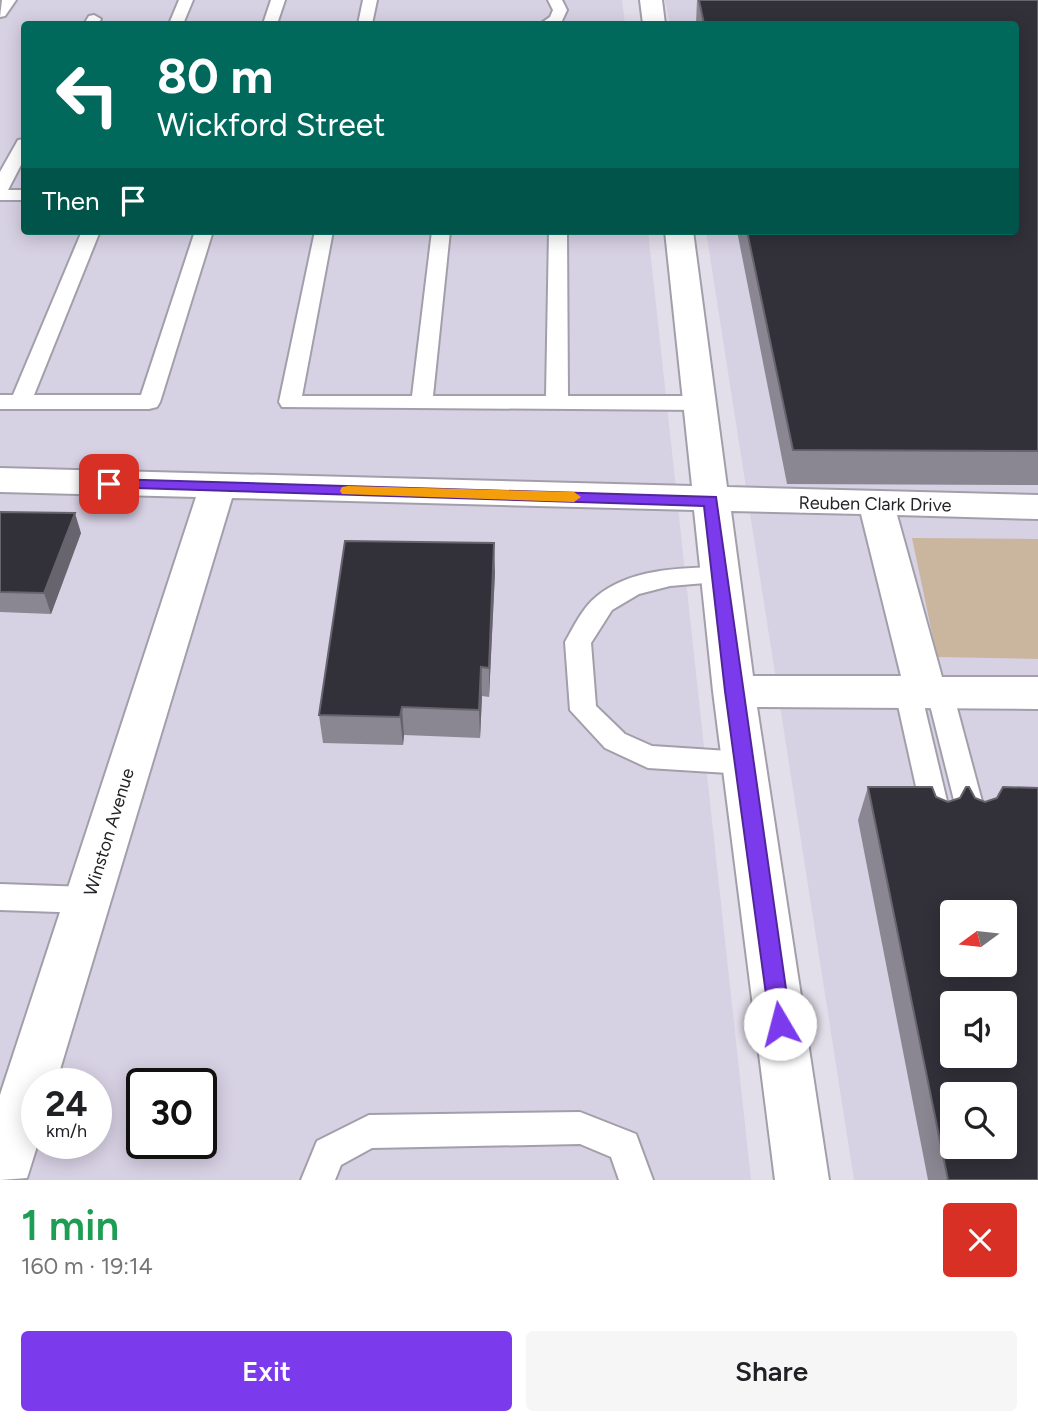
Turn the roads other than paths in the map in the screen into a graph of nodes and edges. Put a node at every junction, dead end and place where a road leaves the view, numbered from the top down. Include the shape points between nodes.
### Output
1 (9, 0) edge
2 (186, 0) edge
3 (278, 0) edge
4 (370, 0) edge
5 (555, 0) edge
6 (651, 0) edge
7 (0, 13) edge
8 (177, 21) edge
9 (271, 21) edge
10 (366, 21) edge
11 (554, 21) edge
12 (654, 21) edge
13 (21, 150) edge
14 (0, 188) edge
15 (0, 195) edge
16 (21, 195) edge
17 (89, 235) edge
18 (203, 235) edge
19 (323, 235) edge
20 (441, 235) edge
21 (558, 235) edge
22 (679, 235) edge
23 (10, 402) edge
24 (422, 402) junction
25 (557, 403) junction
26 (699, 403) junction
27 (0, 480) edge
28 (217, 487) junction
29 (711, 501) junction
30 (876, 504) junction
31 (1038, 507) edge
32 (720, 575) junction
33 (734, 691) junction
34 (925, 692) junction
35 (1038, 693) edge
36 (744, 763) junction
37 (937, 821) edge
38 (973, 821) edge
39 (0, 897) edge
40 (87, 901) junction
41 (0, 1178) edge
42 (318, 1180) edge
43 (636, 1180) edge
44 (802, 1180) edge

1 - 7 lane
2 - 8 lane
3 - 9 lane
4 - 10 lane
5 - 11 lane via 560,10
6 - 12 street
13 - 14 lane
15 - 16 lane
17 - 23 lane
18 - 23 lane via 149,402
19 - 24 lane via 290,402
20 - 24 lane
21 - 25 lane
22 - 26 street
24 - 25 lane
25 - 26 lane
26 - 29 street
27 - 28 street, Reuben Clark Drive
28 - 29 street, Reuben Clark Drive
28 - 40 street, Winston Avenue
29 - 30 street, Reuben Clark Drive
29 - 32 street
30 - 31 street, Reuben Clark Drive
30 - 34 street
32 - 33 street
32 - 36 lane via 670,577 631,587 603,604 578,642 583,710 615,741 648,757
33 - 34 street
33 - 36 street
34 - 35 street
34 - 37 lane
34 - 38 lane
36 - 44 street
39 - 40 lane
40 - 41 street, Winston Avenue
42 - 43 lane via 329,1153 369,1132 580,1128 624,1146

